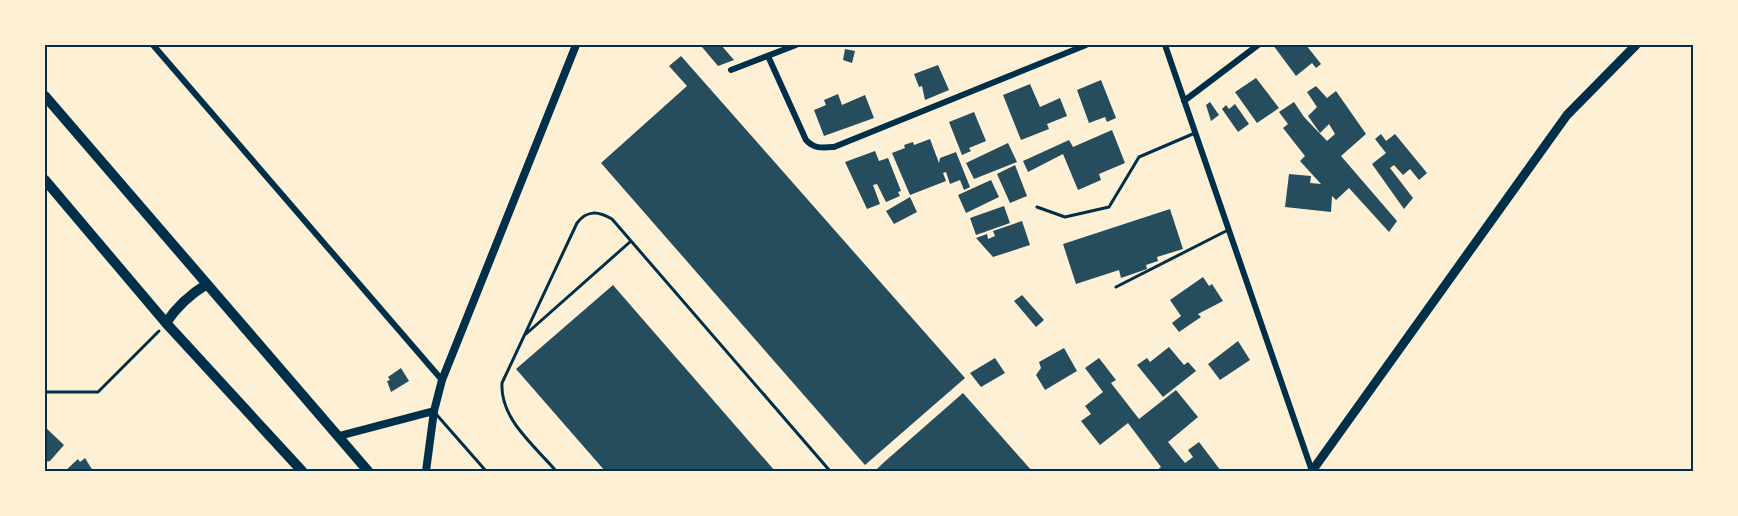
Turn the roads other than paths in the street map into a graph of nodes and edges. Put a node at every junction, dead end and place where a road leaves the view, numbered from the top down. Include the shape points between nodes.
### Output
1 (576, 45) edge
2 (796, 45) edge
3 (1086, 45) edge
4 (1165, 45) edge
5 (1257, 45) edge
6 (1636, 45) edge
7 (155, 46) edge
8 (768, 56) junction
9 (730, 70) dead end
10 (45, 96) edge
11 (1184, 101) junction
12 (1195, 133) junction
13 (45, 180) edge
14 (1037, 207) dead end
15 (1228, 230) junction
16 (631, 241) junction
17 (207, 284) junction
18 (1116, 287) dead end
19 (166, 324) junction
20 (525, 335) junction
21 (442, 380) junction
22 (434, 411) junction
23 (339, 436) junction
24 (302, 471) edge
25 (368, 471) edge
26 (426, 471) edge
27 (486, 471) edge
28 (556, 471) edge
29 (830, 471) edge
30 (1312, 471) edge

1 - 21 street
2 - 8 street
3 - 8 street via 834,147 823,148 812,147 806,140
4 - 11 street
5 - 11 street
6 - 30 main road via 1567,115
7 - 21 street
8 - 9 street
10 - 17 highway
11 - 12 street
12 - 14 lane via 1139,157 1109,207 1065,217
12 - 15 street
13 - 19 highway
15 - 18 lane
15 - 30 street
16 - 20 lane
16 - 20 lane via 606,216 592,212 582,216
16 - 29 lane
17 - 19 highway via 176,307
17 - 23 highway
19 - 24 highway
20 - 28 lane via 502,383 502,396 509,416
21 - 22 street
22 - 23 street
22 - 26 street
22 - 27 lane
23 - 25 highway

